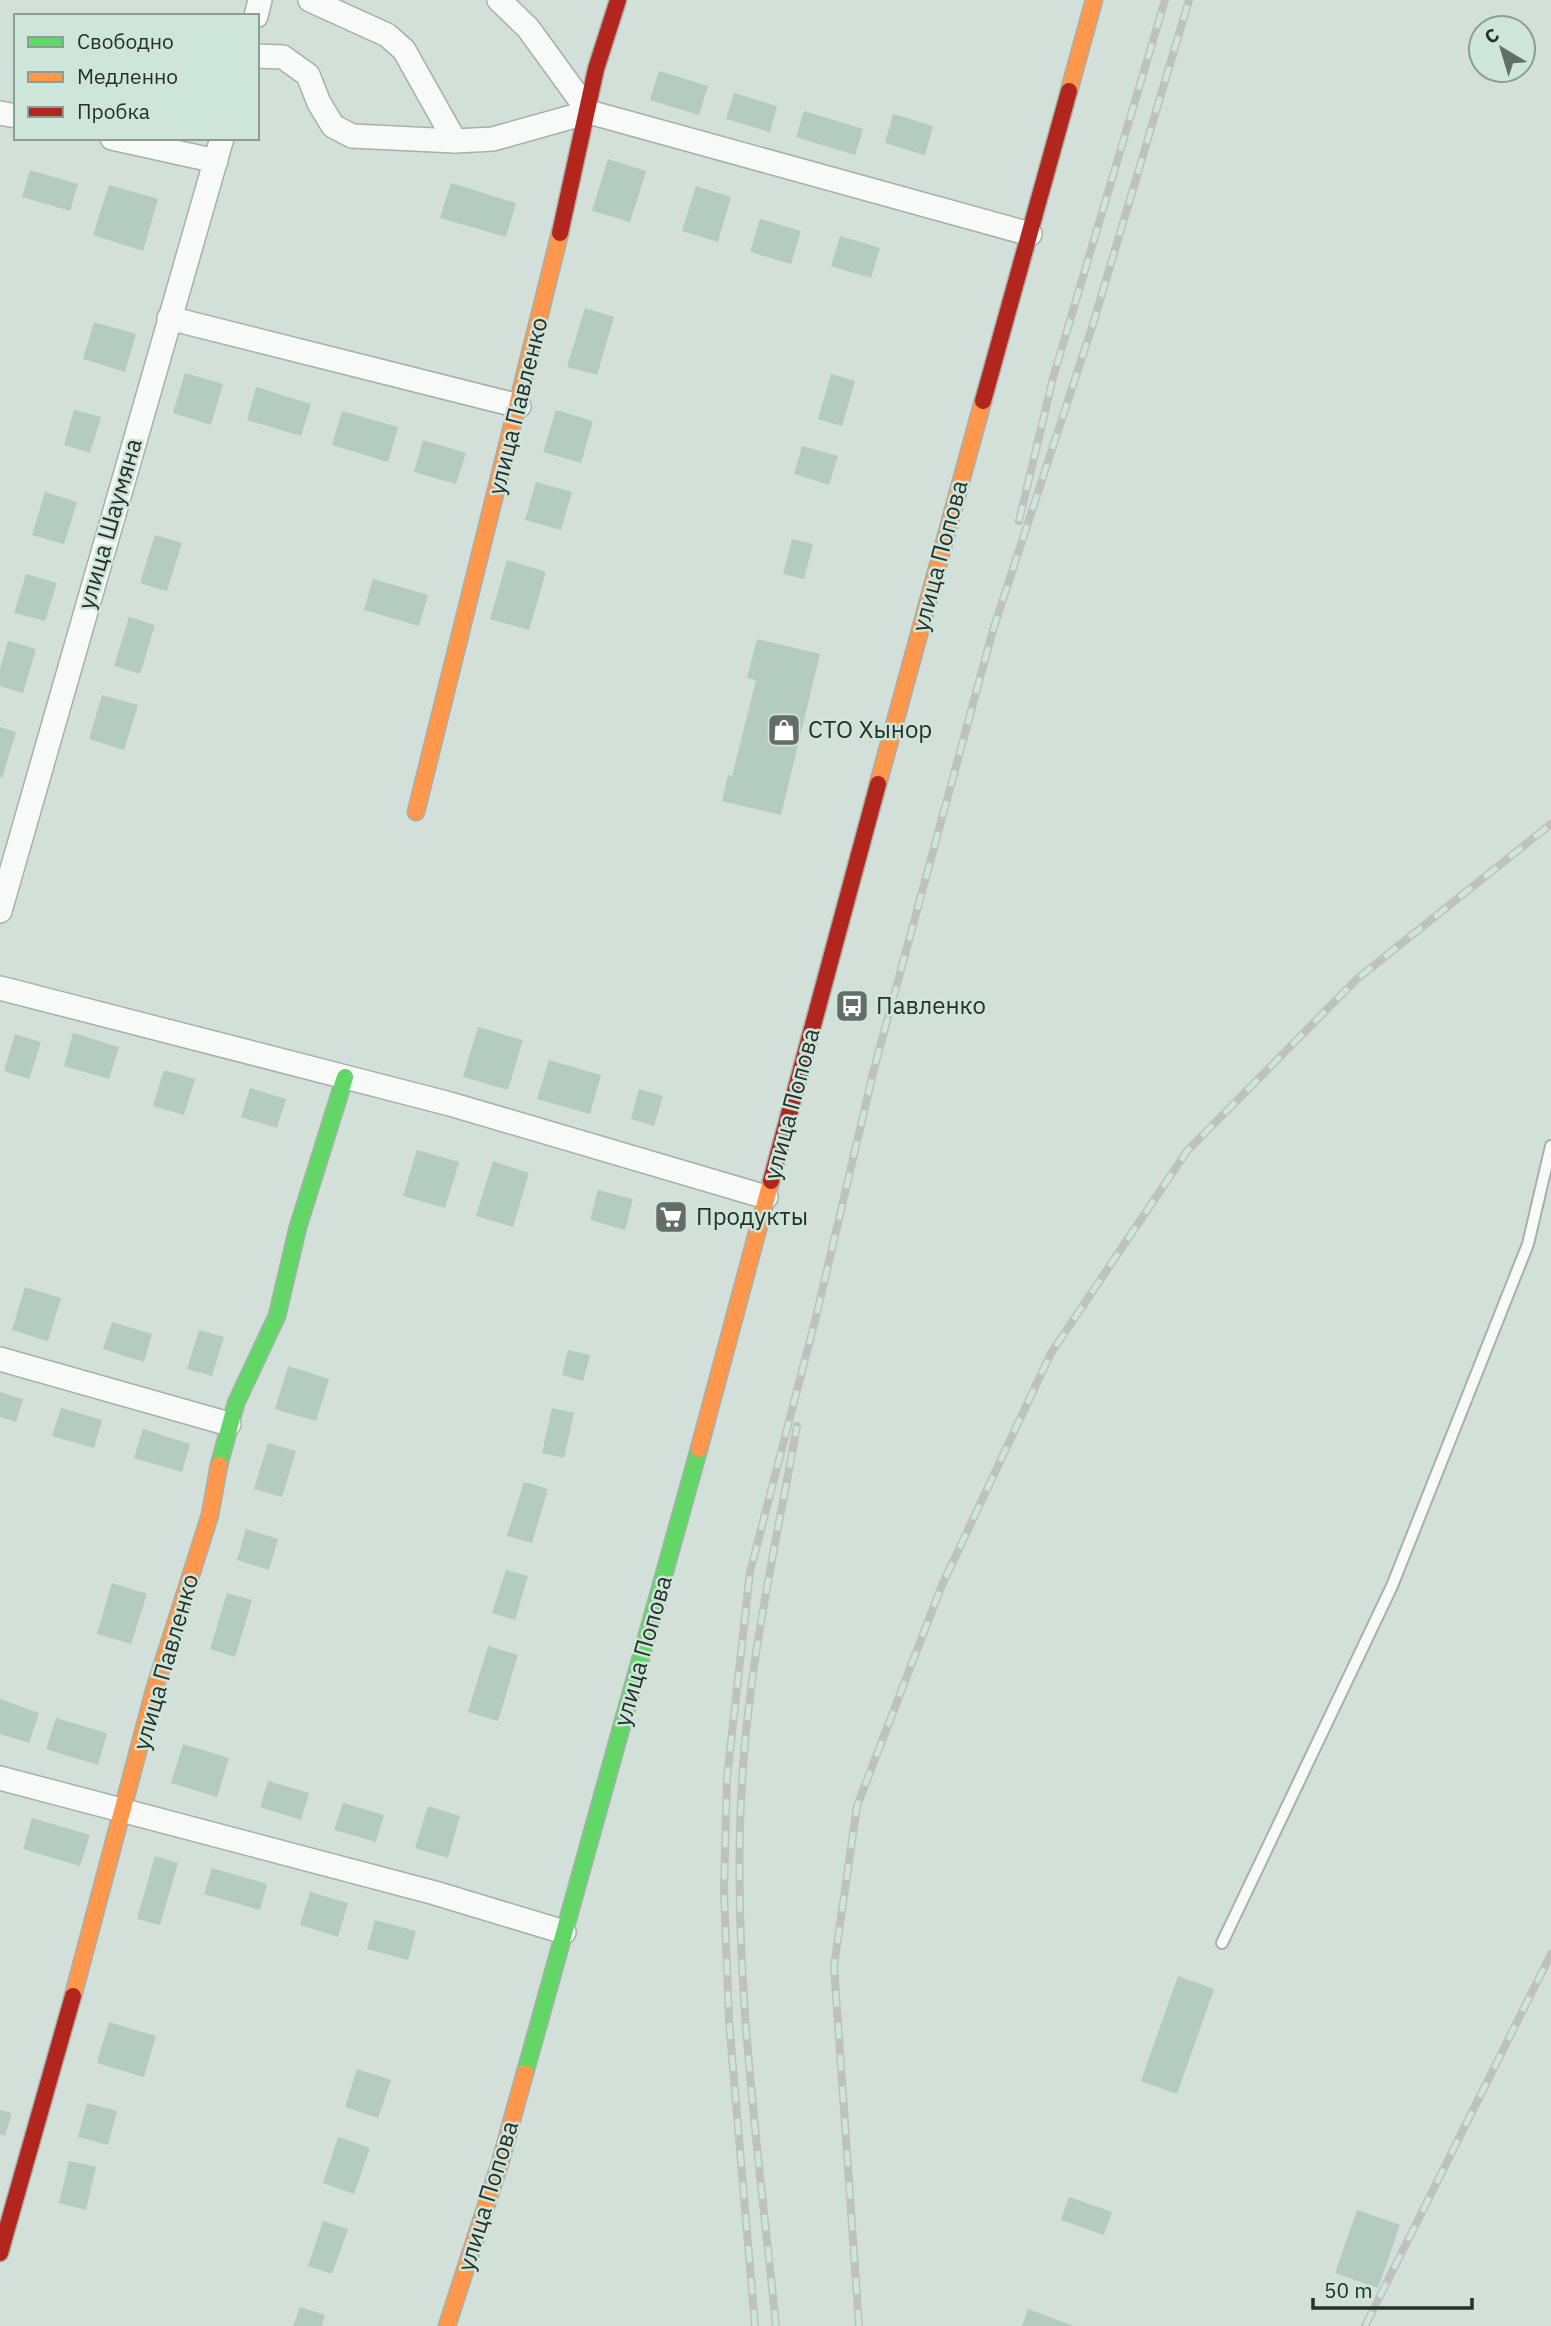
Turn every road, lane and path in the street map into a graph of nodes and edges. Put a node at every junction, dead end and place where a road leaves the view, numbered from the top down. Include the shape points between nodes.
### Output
1 (310, 0) edge
2 (499, 0) edge
3 (618, 0) edge
4 (1094, 0) edge
5 (259, 56) edge
6 (589, 112) junction
7 (121, 140) edge
8 (221, 140) edge
9 (455, 141) junction
10 (216, 161) junction
11 (1030, 234) junction
12 (169, 318) junction
13 (519, 406) junction
14 (416, 813) dead end
15 (0, 911) edge
16 (0, 988) edge
17 (345, 1077) junction
18 (1551, 1146) edge
19 (766, 1197) junction
20 (0, 1360) edge
21 (229, 1424) junction
22 (0, 1778) edge
23 (124, 1811) junction
24 (564, 1932) junction
25 (1222, 1943) dead end
26 (9, 2188) edge
27 (0, 2253) edge
28 (449, 2324) edge

1 - 9 street via 387,35 404,50
2 - 6 street via 528,28
3 - 6 main road, улица Павленко
4 - 11 main road, улица Попова
5 - 9 street via 282,57 309,75 318,103 333,126 352,136
6 - 9 street via 493,139
6 - 11 street
6 - 13 main road, улица Павленко
7 - 10 street
8 - 10 street, улица Шаумяна
10 - 12 street, улица Шаумяна
11 - 19 main road, улица Попова
12 - 13 street
12 - 15 street, улица Шаумяна
13 - 14 main road, улица Павленко
16 - 17 street
17 - 19 street
17 - 21 main road, улица Павленко via 298,1227 278,1315
18 - 25 lane via 1528,1244 1392,1586
19 - 24 main road, улица Попова
20 - 21 street
21 - 23 main road, улица Павленко via 210,1515 154,1691
22 - 23 street
23 - 24 street
23 - 26 main road, улица Павленко
24 - 28 main road, улица Попова via 500,2163
26 - 27 main road, улица Павленко

